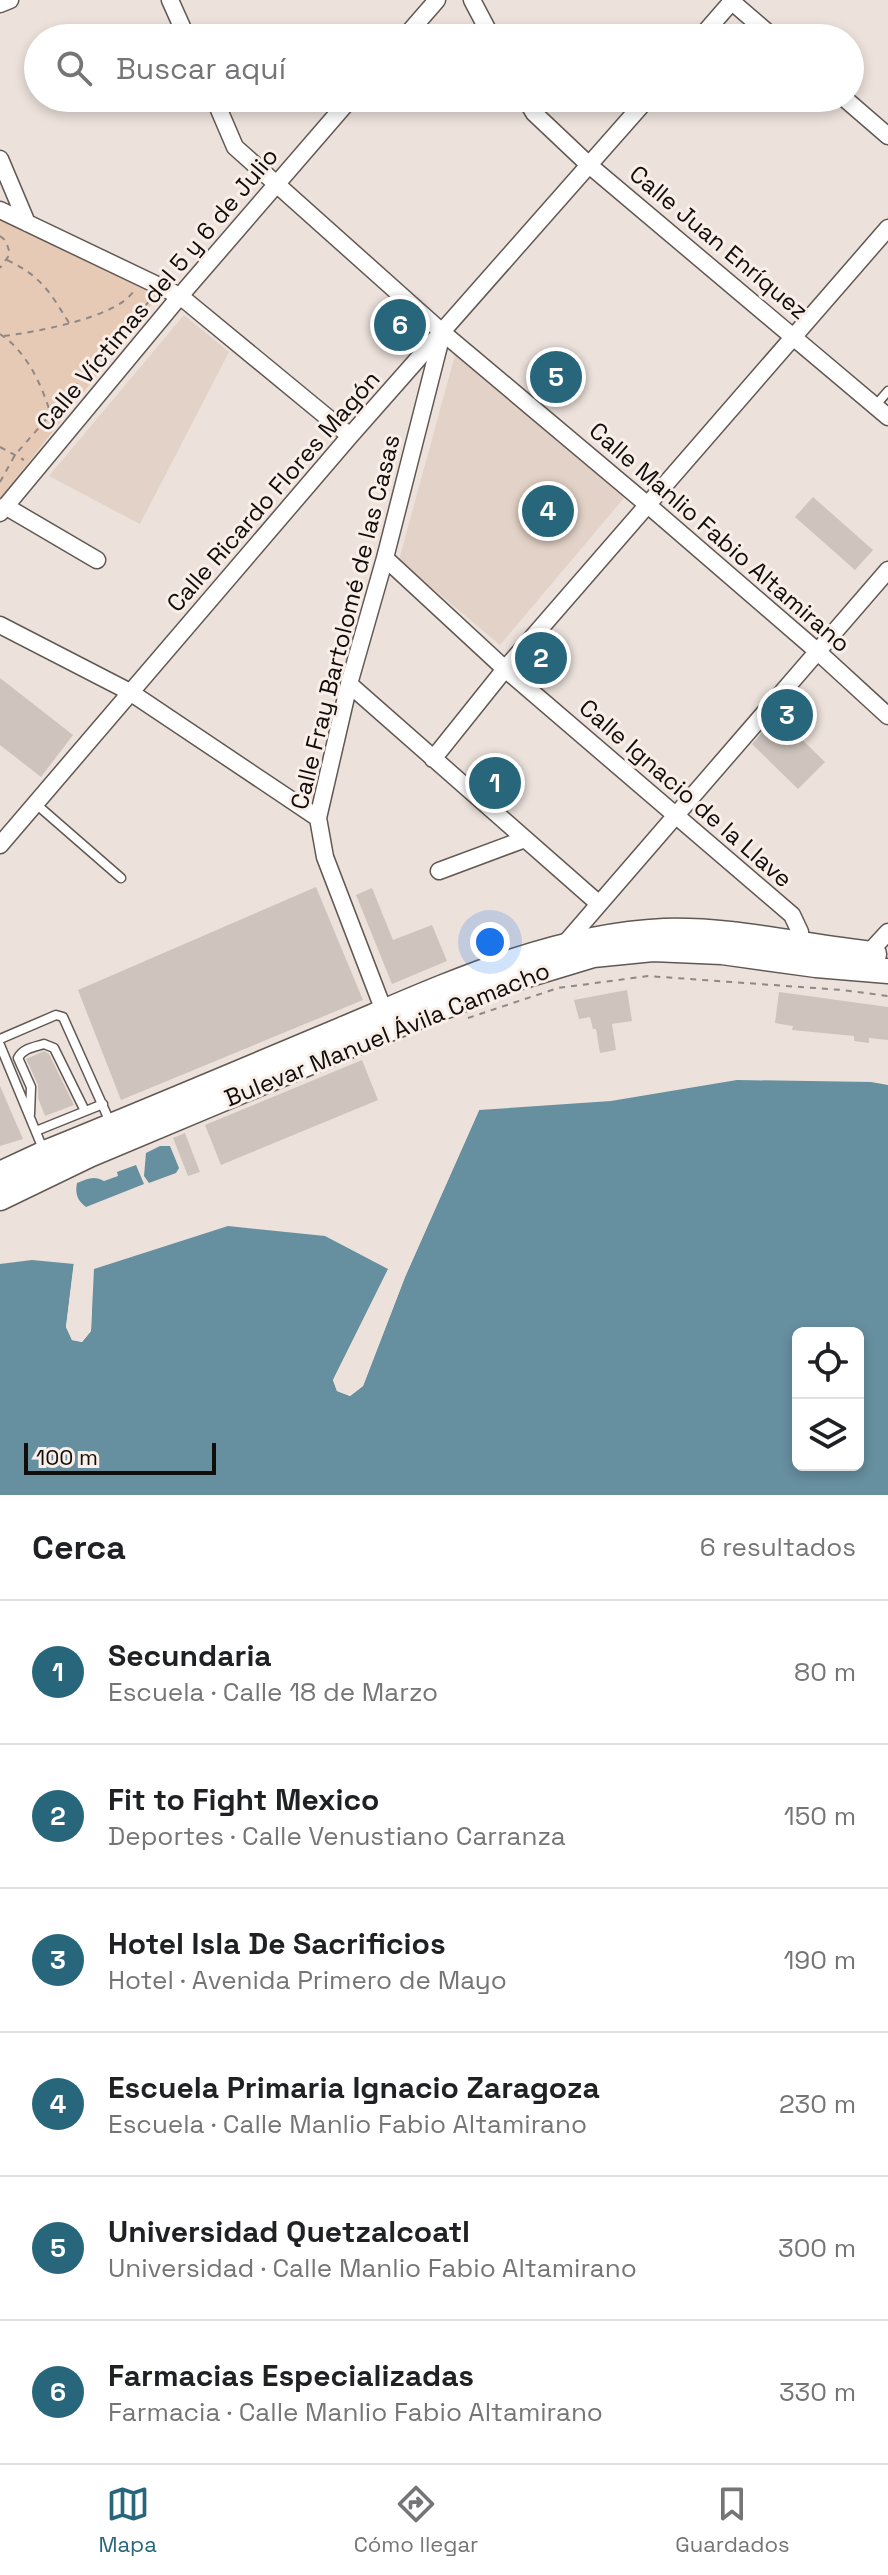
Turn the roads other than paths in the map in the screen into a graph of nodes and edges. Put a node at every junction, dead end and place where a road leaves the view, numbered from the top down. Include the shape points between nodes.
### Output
1 (10, 0) edge
2 (170, 0) edge
3 (437, 0) edge
4 (472, 0) edge
5 (732, 0) edge
6 (0, 4) edge
7 (181, 24) edge
8 (416, 24) edge
9 (485, 24) edge
10 (712, 24) edge
11 (759, 24) edge
12 (220, 112) edge
13 (339, 112) edge
14 (533, 112) edge
15 (636, 112) edge
16 (860, 112) edge
17 (888, 136) edge
18 (0, 159) edge
19 (589, 165) junction
20 (277, 183) junction
21 (0, 210) edge
22 (27, 223) junction
23 (888, 228) edge
24 (180, 296) junction
25 (442, 332) junction
26 (794, 336) junction
27 (888, 391) edge
28 (882, 411) edge
29 (350, 436) junction
30 (649, 506) junction
31 (2, 510) edge
32 (385, 558) junction
33 (97, 560) dead end
34 (888, 570) edge
35 (0, 625) edge
36 (817, 651) junction
37 (505, 669) junction
38 (349, 684) junction
39 (130, 692) junction
40 (888, 716) edge
41 (433, 759) junction
42 (35, 804) junction
43 (674, 816) junction
44 (318, 818) junction
45 (525, 839) junction
46 (0, 845) edge
47 (439, 871) dead end
48 (121, 878) dead end
49 (598, 903) junction
50 (888, 932) edge
51 (800, 943) junction
52 (562, 947) junction
53 (871, 959) edge
54 (888, 971) edge
55 (384, 1011) junction
56 (0, 1042) edge
57 (85, 1111) junction
58 (30, 1114) junction
59 (107, 1115) junction
60 (41, 1142) junction
61 (2, 1186) edge

1 - 6 street
2 - 7 street
3 - 8 street
4 - 9 street
5 - 10 street
5 - 11 street
12 - 20 street, Calle Manlio Fabio Altamirano via 235,147
13 - 20 street, Calle Víctimas del 5 y 6 de Julio
14 - 19 street, Calle Juan Enríquez
15 - 19 street, Calle Ricardo Flores Magón
16 - 17 street
18 - 22 street
19 - 25 street, Calle Ricardo Flores Magón
19 - 26 street, Calle Juan Enríquez
20 - 24 street, Calle Víctimas del 5 y 6 de Julio
20 - 25 street, Calle Manlio Fabio Altamirano
21 - 22 street
22 - 24 street
23 - 26 street
24 - 29 street
24 - 31 street, Calle Víctimas del 5 y 6 de Julio
25 - 29 street, Calle Ricardo Flores Magón
25 - 30 street, Calle Manlio Fabio Altamirano
25 - 32 street, Calle Fray Bartolomé de las Casas
26 - 28 street, Calle Juan Enríquez
26 - 30 street
27 - 28 lane
29 - 39 street, Calle Ricardo Flores Magón
30 - 36 street, Calle Manlio Fabio Altamirano
30 - 37 street
31 - 33 street
32 - 37 street, Calle Ignacio de la Llave
32 - 38 street, Calle Fray Bartolomé de las Casas
34 - 36 street
35 - 39 street
36 - 40 street, Calle Manlio Fabio Altamirano
36 - 43 street
37 - 41 street
37 - 43 street, Calle Ignacio de la Llave
38 - 41 street
38 - 44 street, Calle Fray Bartolomé de las Casas
39 - 42 street, Calle Ricardo Flores Magón
39 - 44 street
41 - 45 street
42 - 46 street, Calle Ricardo Flores Magón
42 - 48 lane
43 - 49 street
43 - 51 street, Calle Ignacio de la Llave via 792,915
44 - 55 street, Calle Fray Bartolomé de las Casas via 325,857
45 - 47 street
45 - 49 street
49 - 52 street
50 - 53 street
51 - 52 main road, Bulevar Manuel Ávila Camacho via 664,931
51 - 53 main road, Bulevar Manuel Ávila Camacho
52 - 55 main road, Bulevar Manuel Ávila Camacho
53 - 54 main road, Bulevar Manuel Ávila Camacho
53 - 61 main road, Bulevar Manuel Ávila Camacho via 816,965 667,949 593,955 517,978
55 - 59 main road, Bulevar Manuel Ávila Camacho
56 - 58 lane
56 - 59 lane via 56,1015 63,1017
57 - 58 lane via 54,1048 44,1044 18,1058 31,1087
57 - 59 lane
57 - 60 lane
58 - 60 lane
59 - 60 main road, Bulevar Manuel Ávila Camacho
60 - 61 main road, Bulevar Manuel Ávila Camacho

